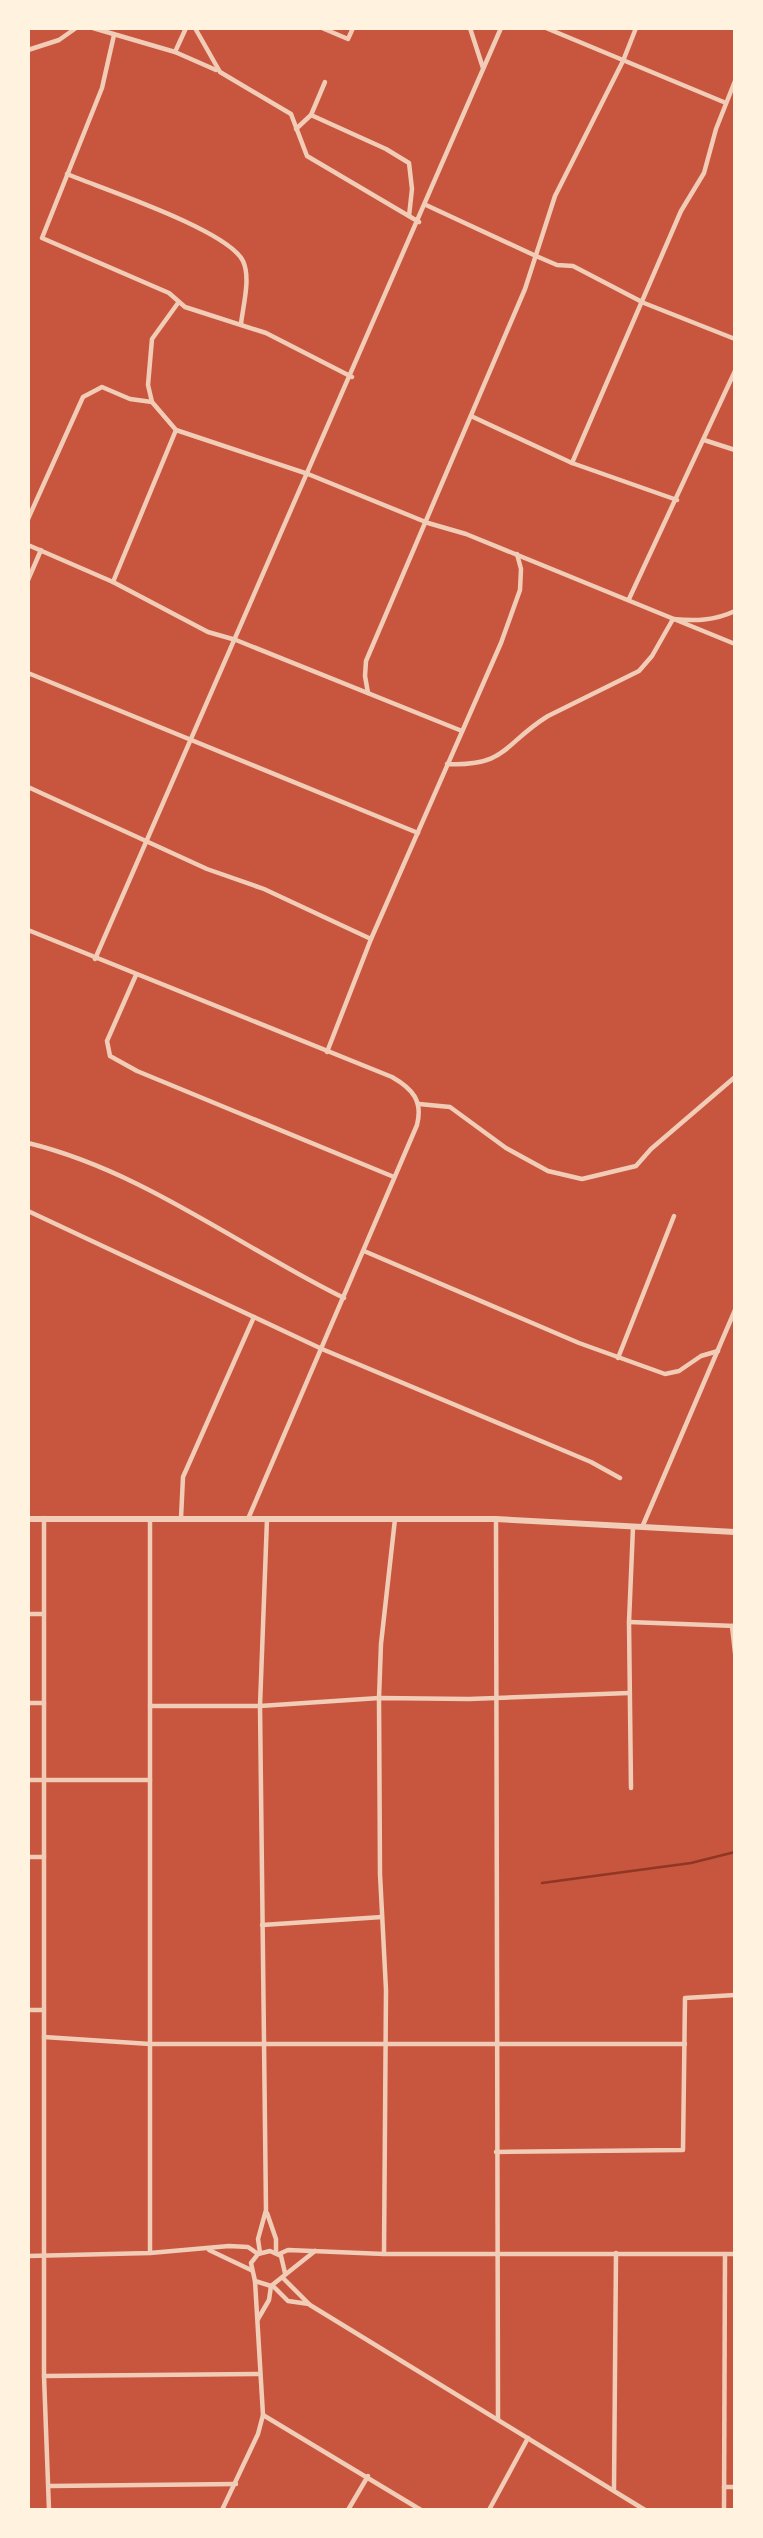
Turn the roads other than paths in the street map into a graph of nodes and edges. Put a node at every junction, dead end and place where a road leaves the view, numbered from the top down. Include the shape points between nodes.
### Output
1 (76, 28) edge
2 (93, 28) edge
3 (186, 28) edge
4 (195, 28) edge
5 (322, 28) edge
6 (352, 28) edge
7 (470, 28) edge
8 (501, 28) edge
9 (546, 28) edge
10 (636, 28) edge
11 (114, 35) junction
12 (28, 50) edge
13 (176, 52) junction
14 (624, 61) junction
15 (483, 69) junction
16 (220, 72) junction
17 (735, 81) edge
18 (325, 82) dead end
19 (726, 103) junction
20 (311, 115) junction
21 (296, 129) junction
22 (67, 174) junction
23 (426, 205) junction
24 (409, 216) junction
25 (419, 222) junction
26 (536, 257) junction
27 (178, 303) junction
28 (644, 303) junction
29 (241, 324) junction
30 (735, 339) edge
31 (735, 371) edge
32 (352, 377) junction
33 (152, 402) junction
34 (471, 416) junction
35 (176, 430) junction
36 (704, 440) junction
37 (735, 450) edge
38 (572, 463) junction
39 (308, 474) junction
40 (677, 500) junction
41 (28, 519) edge
42 (428, 523) junction
43 (28, 545) edge
44 (41, 550) junction
45 (517, 553) junction
46 (28, 580) edge
47 (113, 582) junction
48 (629, 599) junction
49 (735, 611) edge
50 (673, 619) junction
51 (236, 640) junction
52 (735, 644) edge
53 (28, 673) edge
54 (368, 694) junction
55 (461, 731) junction
56 (192, 741) junction
57 (447, 764) junction
58 (28, 787) edge
59 (418, 833) junction
60 (146, 840) junction
61 (28, 930) edge
62 (371, 939) junction
63 (95, 959) junction
64 (136, 975) junction
65 (327, 1052) junction
66 (735, 1077) edge
67 (419, 1104) junction
68 (28, 1143) edge
69 (394, 1177) junction
70 (28, 1211) edge
71 (674, 1216) dead end
72 (364, 1251) junction
73 (345, 1298) junction
74 (735, 1310) edge
75 (254, 1317) junction
76 (322, 1349) junction
77 (718, 1351) junction
78 (618, 1358) junction
79 (620, 1478) dead end
80 (44, 1518) junction
81 (150, 1518) junction
82 (181, 1518) junction
83 (28, 1519) edge
84 (248, 1519) junction
85 (267, 1519) junction
86 (395, 1519) junction
87 (496, 1519) junction
88 (633, 1525) junction
89 (643, 1525) junction
90 (735, 1532) edge
91 (28, 1614) edge
92 (44, 1614) junction
93 (629, 1622) junction
94 (733, 1626) edge
95 (735, 1653) edge
96 (629, 1693) junction
97 (497, 1697) junction
98 (379, 1698) junction
99 (28, 1703) edge
100 (44, 1703) junction
101 (150, 1706) junction
102 (260, 1706) junction
103 (28, 1780) edge
104 (44, 1780) junction
105 (150, 1780) junction
106 (631, 1788) dead end
107 (28, 1857) edge
108 (44, 1857) junction
109 (382, 1917) junction
110 (262, 1924) junction
111 (735, 1995) edge
112 (28, 2010) edge
113 (44, 2010) junction
114 (44, 2038) junction
115 (150, 2044) junction
116 (263, 2044) junction
117 (385, 2044) junction
118 (496, 2044) junction
119 (685, 2044) junction
120 (496, 2152) junction
121 (266, 2210) junction
122 (208, 2250) junction
123 (315, 2250) junction
124 (150, 2253) junction
125 (259, 2253) junction
126 (277, 2253) junction
127 (616, 2253) junction
128 (384, 2254) junction
129 (496, 2254) junction
130 (725, 2254) junction
131 (735, 2254) edge
132 (28, 2256) edge
133 (44, 2256) junction
134 (251, 2270) junction
135 (284, 2276) junction
136 (255, 2281) junction
137 (272, 2286) junction
138 (310, 2305) junction
139 (257, 2319) junction
140 (260, 2374) junction
141 (44, 2376) junction
142 (263, 2415) junction
143 (498, 2419) junction
144 (528, 2438) junction
145 (368, 2476) junction
146 (236, 2484) junction
147 (50, 2486) junction
148 (724, 2487) junction
149 (735, 2487) edge
150 (614, 2490) junction
151 (49, 2510) edge
152 (222, 2510) edge
153 (348, 2510) edge
154 (421, 2510) edge
155 (489, 2510) edge
156 (645, 2510) edge
157 (724, 2510) edge

1 - 12 street via 59,40
2 - 11 street
3 - 13 street
4 - 16 street
5 - 6 street via 348,39
7 - 15 street
8 - 15 street
9 - 14 street
10 - 14 street
11 - 13 street
11 - 22 street via 105,81
13 - 16 street
14 - 19 street
14 - 26 street via 555,196
15 - 23 street
16 - 21 street via 291,114
17 - 19 street
18 - 20 street
19 - 28 street via 704,173 681,211
20 - 21 street
20 - 24 street via 409,163
21 - 24 street via 307,156
22 - 27 street via 42,238 169,293
22 - 29 street via 199,228 235,249 246,275
23 - 25 street
23 - 26 street
24 - 25 street
25 - 32 street
26 - 28 street via 573,266
26 - 34 street
27 - 29 street
27 - 33 street via 152,339 148,385
28 - 30 street
28 - 38 street
29 - 32 street
31 - 36 street
32 - 39 street
33 - 35 street
33 - 41 street via 102,387 83,397
34 - 38 street
34 - 42 street
35 - 39 street
35 - 47 street
36 - 37 street
36 - 40 street
38 - 40 street
39 - 42 street
39 - 51 street
40 - 48 street
42 - 45 street
42 - 54 street via 366,661
43 - 44 street
44 - 46 street
44 - 47 street
45 - 48 street
45 - 55 street via 520,590
47 - 51 street via 208,632
48 - 50 street
49 - 50 street via 721,618
50 - 52 street
50 - 57 street via 652,656 632,676 534,725 510,749 489,761
51 - 54 street
51 - 56 street
53 - 56 street
54 - 55 street
55 - 57 street
56 - 59 street
56 - 60 street
57 - 59 street
58 - 60 street
59 - 62 street
60 - 62 street
60 - 63 street
61 - 63 street
62 - 65 street
63 - 64 street
64 - 65 street
64 - 69 street via 107,1041 110,1056
65 - 67 street via 404,1084
66 - 67 street via 636,1166 582,1179 548,1171 506,1148 450,1107
67 - 69 street via 417,1125
68 - 73 street via 124,1178
69 - 72 street
70 - 75 street
71 - 78 street
72 - 73 street
72 - 78 street
73 - 76 street
74 - 77 street
75 - 76 street
75 - 82 street via 183,1477
76 - 79 street
76 - 84 street
77 - 78 street via 671,1375
77 - 89 street
80 - 81 street
80 - 83 street
80 - 92 street
81 - 82 street
81 - 101 street
82 - 84 street
84 - 85 street
85 - 86 street
85 - 102 street
86 - 87 street
86 - 98 street
87 - 88 street
87 - 97 street
88 - 89 street
88 - 93 street
89 - 90 street
91 - 92 street
92 - 100 street
93 - 94 street
93 - 96 street
94 - 95 street
96 - 97 street
96 - 106 street
97 - 98 street
97 - 118 street
98 - 102 street
98 - 109 street
99 - 100 street
100 - 104 street
101 - 102 street
101 - 105 street
102 - 110 street
103 - 104 street
104 - 105 street
104 - 108 street
105 - 115 street
107 - 108 street
108 - 113 street
109 - 110 street
109 - 117 street
110 - 116 street
111 - 119 street via 685,1998
112 - 113 street
113 - 114 street
114 - 115 street
114 - 133 street
115 - 116 street
115 - 124 street
116 - 117 street
116 - 121 street
117 - 118 street
117 - 128 street
118 - 119 street
118 - 120 street
119 - 120 street via 683,2150
120 - 129 street
121 - 125 street
121 - 126 street
122 - 124 street
122 - 125 street via 238,2246
122 - 134 street
123 - 126 street
123 - 128 street
123 - 135 street
124 - 133 street
125 - 126 street
125 - 134 street
126 - 135 street via 284,2261
127 - 129 street
127 - 130 street
127 - 150 street
128 - 129 street
129 - 143 street
130 - 131 street
130 - 148 street
132 - 133 street
133 - 141 street
134 - 136 street
135 - 137 street
135 - 138 street
136 - 137 street
136 - 139 street
137 - 138 street via 288,2301
137 - 139 street
138 - 143 street
139 - 140 street
140 - 141 street
140 - 142 street
141 - 147 street
142 - 145 street
142 - 146 street
143 - 144 street
144 - 150 street
144 - 155 street
145 - 153 street
145 - 154 street
146 - 147 street
146 - 152 street
147 - 151 street
148 - 149 street
148 - 157 street
150 - 156 street

